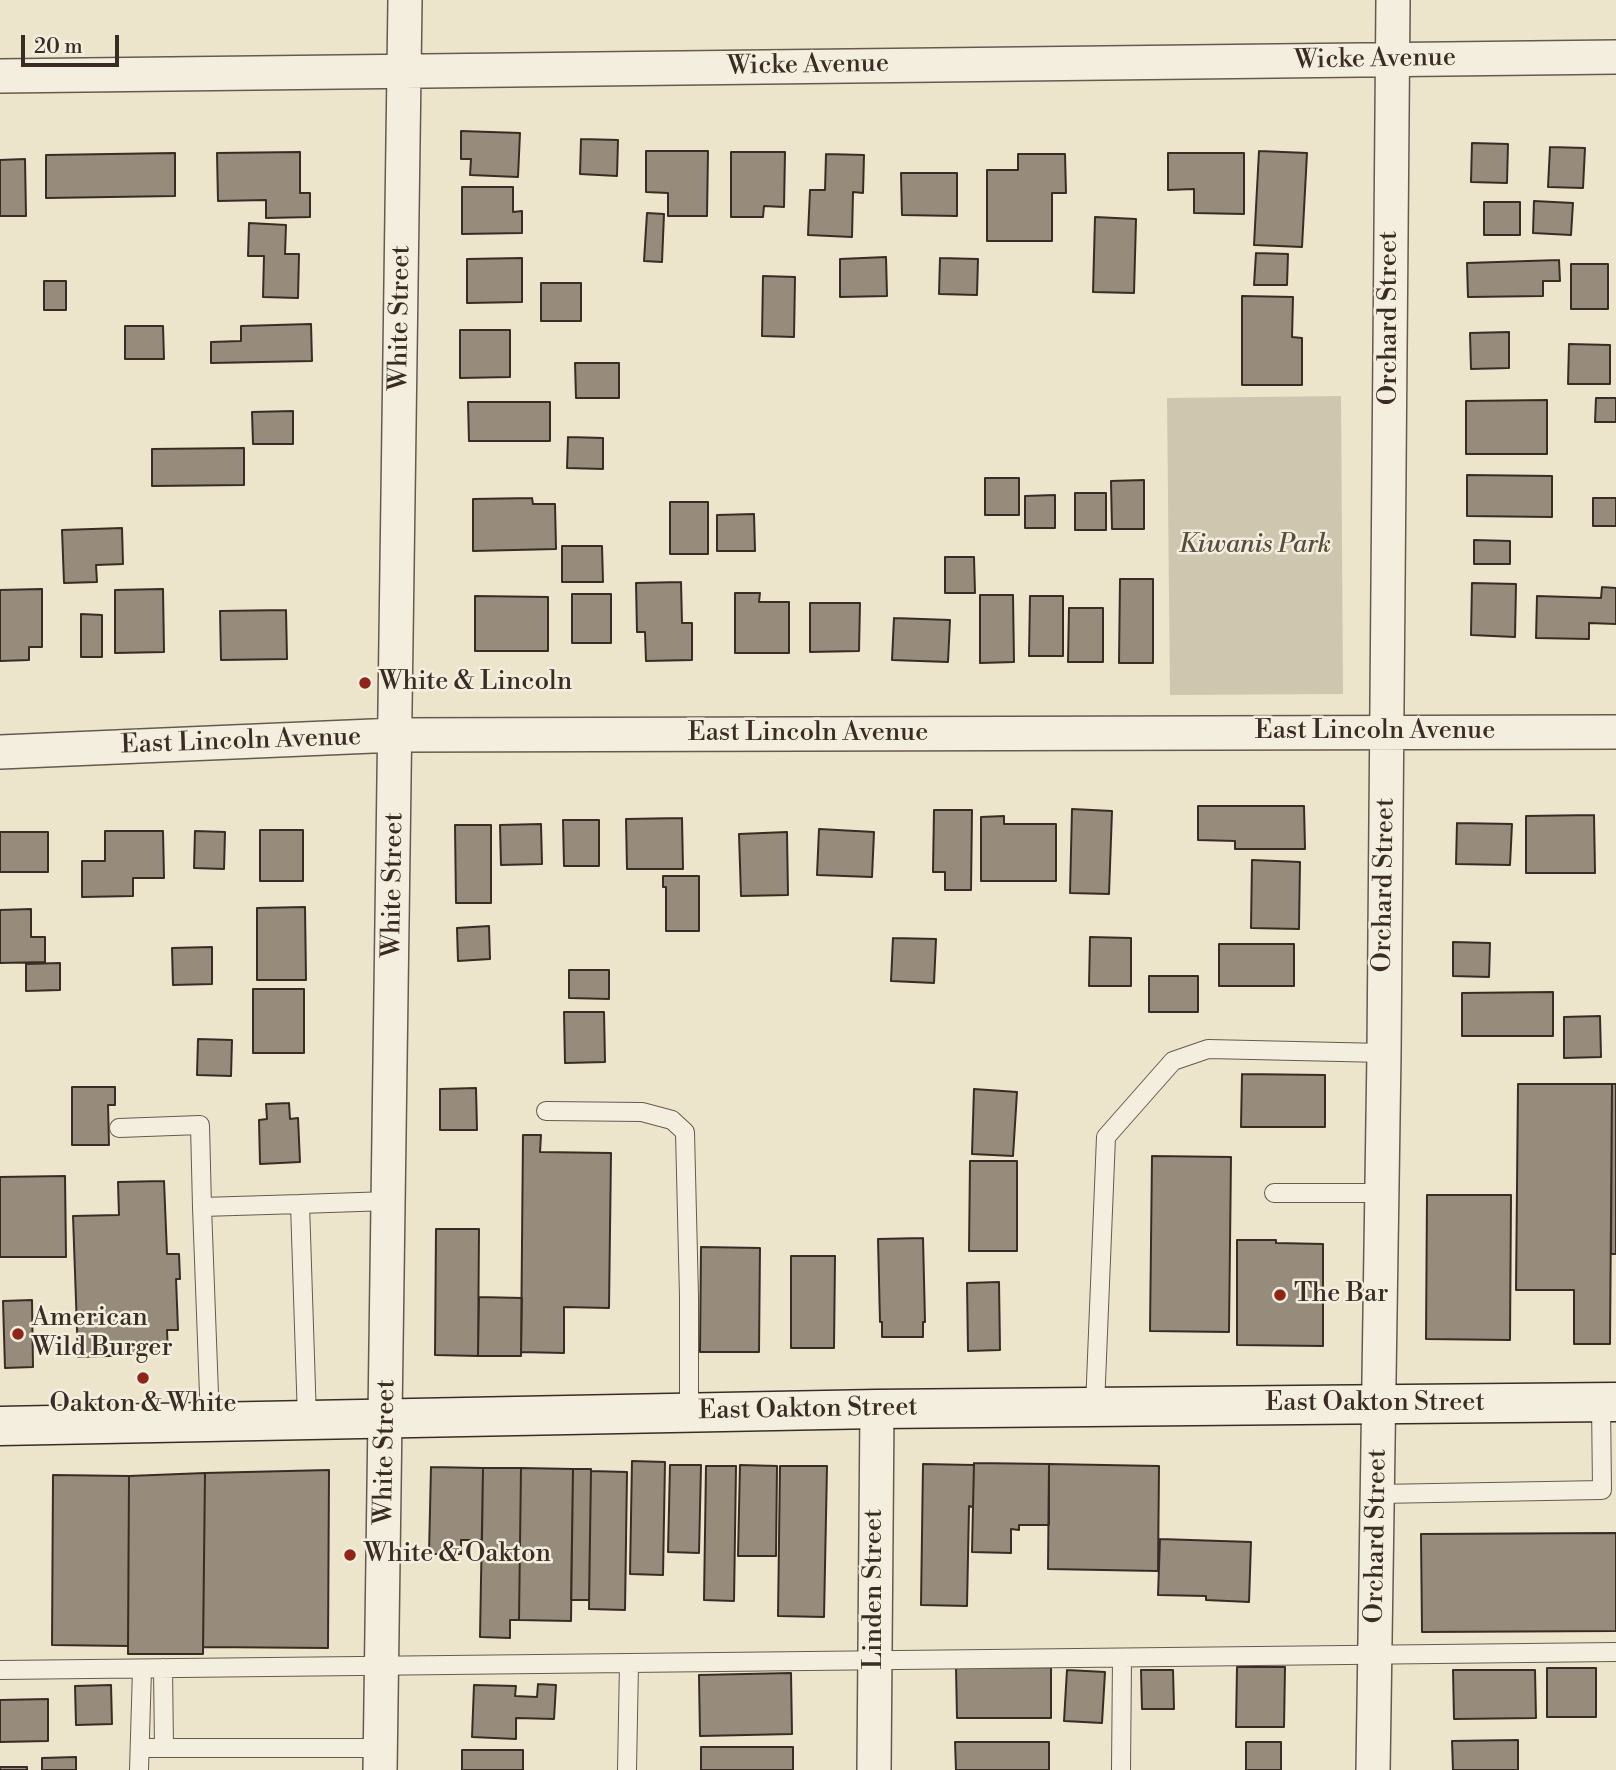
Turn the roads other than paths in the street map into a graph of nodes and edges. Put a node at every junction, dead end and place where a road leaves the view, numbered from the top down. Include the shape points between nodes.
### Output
1 (405, 0) edge
2 (1393, 0) edge
3 (1616, 57) edge
4 (1392, 60) junction
5 (404, 70) junction
6 (0, 76) edge
7 (1387, 732) junction
8 (1616, 732) edge
9 (396, 735) junction
10 (0, 752) edge
11 (1384, 1054) junction
12 (545, 1111) dead end
13 (120, 1128) dead end
14 (1274, 1193) dead end
15 (1382, 1193) junction
16 (389, 1201) junction
17 (300, 1204) junction
18 (202, 1207) junction
19 (1608, 1402) edge
20 (1379, 1404) junction
21 (1096, 1406) junction
22 (877, 1409) junction
23 (689, 1412) junction
24 (386, 1418) junction
25 (307, 1419) junction
26 (209, 1422) junction
27 (0, 1426) edge
28 (1378, 1494) junction
29 (1616, 1652) edge
30 (1375, 1655) junction
31 (1122, 1658) junction
32 (875, 1661) junction
33 (629, 1664) junction
34 (382, 1666) junction
35 (163, 1668) junction
36 (142, 1669) junction
37 (0, 1670) edge
38 (164, 1747) junction
39 (140, 1748) junction
40 (381, 1759) edge
41 (139, 1770) edge
42 (627, 1770) edge
43 (874, 1770) edge
44 (1121, 1770) edge
45 (1373, 1770) edge

1 - 5 street, White Street
2 - 4 street, Orchard Street
3 - 4 street, Wicke Avenue
4 - 5 street, Wicke Avenue
4 - 7 street, Orchard Street
5 - 6 street, Wicke Avenue
5 - 9 street, White Street
7 - 8 street, East Lincoln Avenue
7 - 9 street, East Lincoln Avenue
7 - 11 street, Orchard Street
9 - 10 street, East Lincoln Avenue
9 - 16 street, White Street
11 - 15 street, Orchard Street
11 - 21 lane via 1208,1049 1173,1061 1106,1137
12 - 23 lane via 642,1112 672,1120 685,1132
13 - 18 lane via 200,1125
14 - 15 lane
15 - 20 street, Orchard Street
16 - 17 lane
16 - 24 street, White Street
17 - 18 lane
17 - 25 lane
18 - 26 lane
19 - 20 main road, East Oakton Street
19 - 28 lane via 1602,1490
20 - 21 main road, East Oakton Street
20 - 28 street, Orchard Street
21 - 22 main road, East Oakton Street
22 - 23 main road, East Oakton Street
22 - 32 street, Linden Street
23 - 24 main road, East Oakton Street
24 - 25 main road, East Oakton Street
24 - 34 street, White Street
25 - 26 main road, East Oakton Street
26 - 27 main road, East Oakton Street
28 - 30 street, Orchard Street
29 - 30 lane
30 - 31 lane
30 - 45 street, Orchard Street
31 - 32 lane
31 - 44 lane
32 - 33 lane
32 - 43 street, Linden Street
33 - 34 lane
33 - 42 lane
34 - 35 lane
34 - 40 street, White Street
35 - 36 lane
35 - 38 lane
36 - 37 lane
36 - 39 lane
38 - 39 lane
38 - 40 lane
39 - 41 lane

